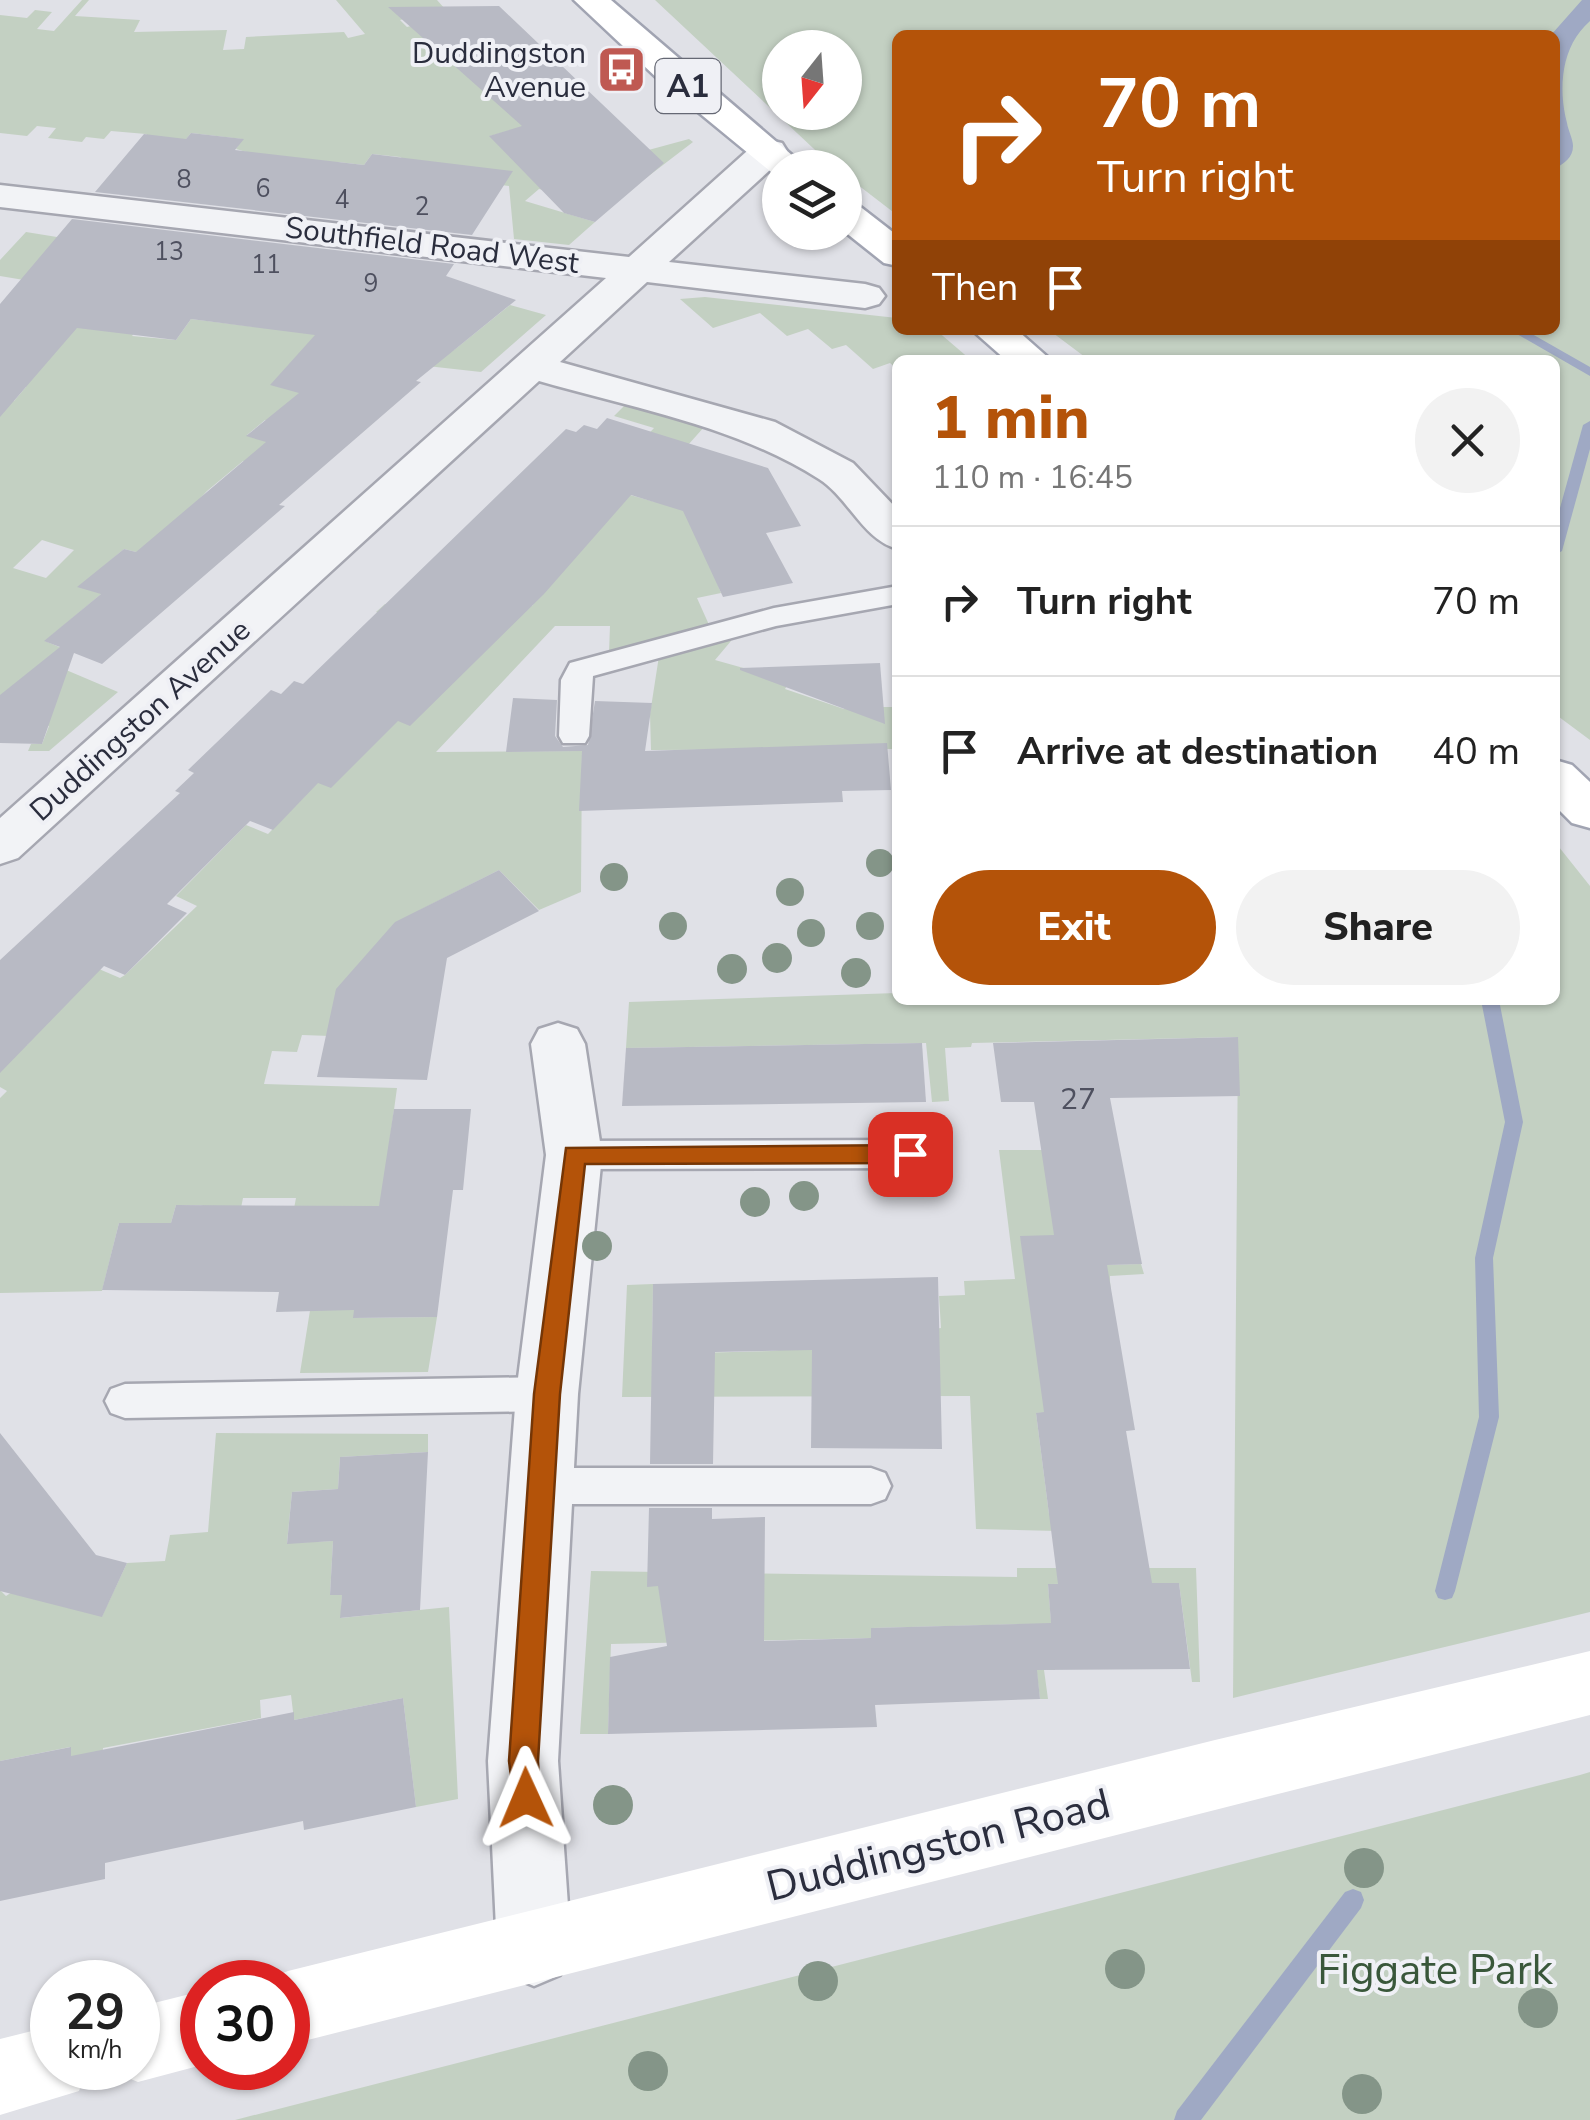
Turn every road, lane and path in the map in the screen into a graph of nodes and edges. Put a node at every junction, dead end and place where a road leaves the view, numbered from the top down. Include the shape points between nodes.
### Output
1 (592, 0) edge
2 (768, 150) edge
3 (762, 173) edge
4 (8, 206) edge
5 (862, 226) edge
6 (892, 250) edge
7 (641, 269) junction
8 (865, 296) dead end
9 (998, 335) edge
10 (1024, 355) edge
11 (534, 367) junction
12 (892, 530) edge
13 (892, 595) edge
14 (574, 736) dead end
15 (1560, 782) edge
16 (1590, 811) edge
17 (8, 832) edge
18 (558, 1044) dead end
19 (910, 1154) dead end
20 (574, 1155) junction
21 (547, 1394) junction
22 (125, 1401) dead end
23 (543, 1486) junction
24 (871, 1486) dead end
25 (1590, 1683) edge
26 (534, 1948) junction
27 (310, 2003) edge
28 (30, 2069) edge
29 (0, 2076) edge

1 - 2 street, A1
3 - 7 street, Duddingston Avenue
4 - 7 street, Southfield Road West
5 - 6 street
7 - 8 street, Southfield Road West
7 - 11 street, Duddingston Avenue
9 - 10 street
11 - 12 street via 760,431 838,472
11 - 17 street, Duddingston Avenue
13 - 14 lane via 774,616 581,670
15 - 16 street
18 - 20 street
19 - 20 lane
20 - 21 street
21 - 22 lane
21 - 23 street
23 - 24 lane
23 - 26 street via 524,1761
25 - 26 street, Duddingston Road
26 - 27 street, Duddingston Road
28 - 29 street

